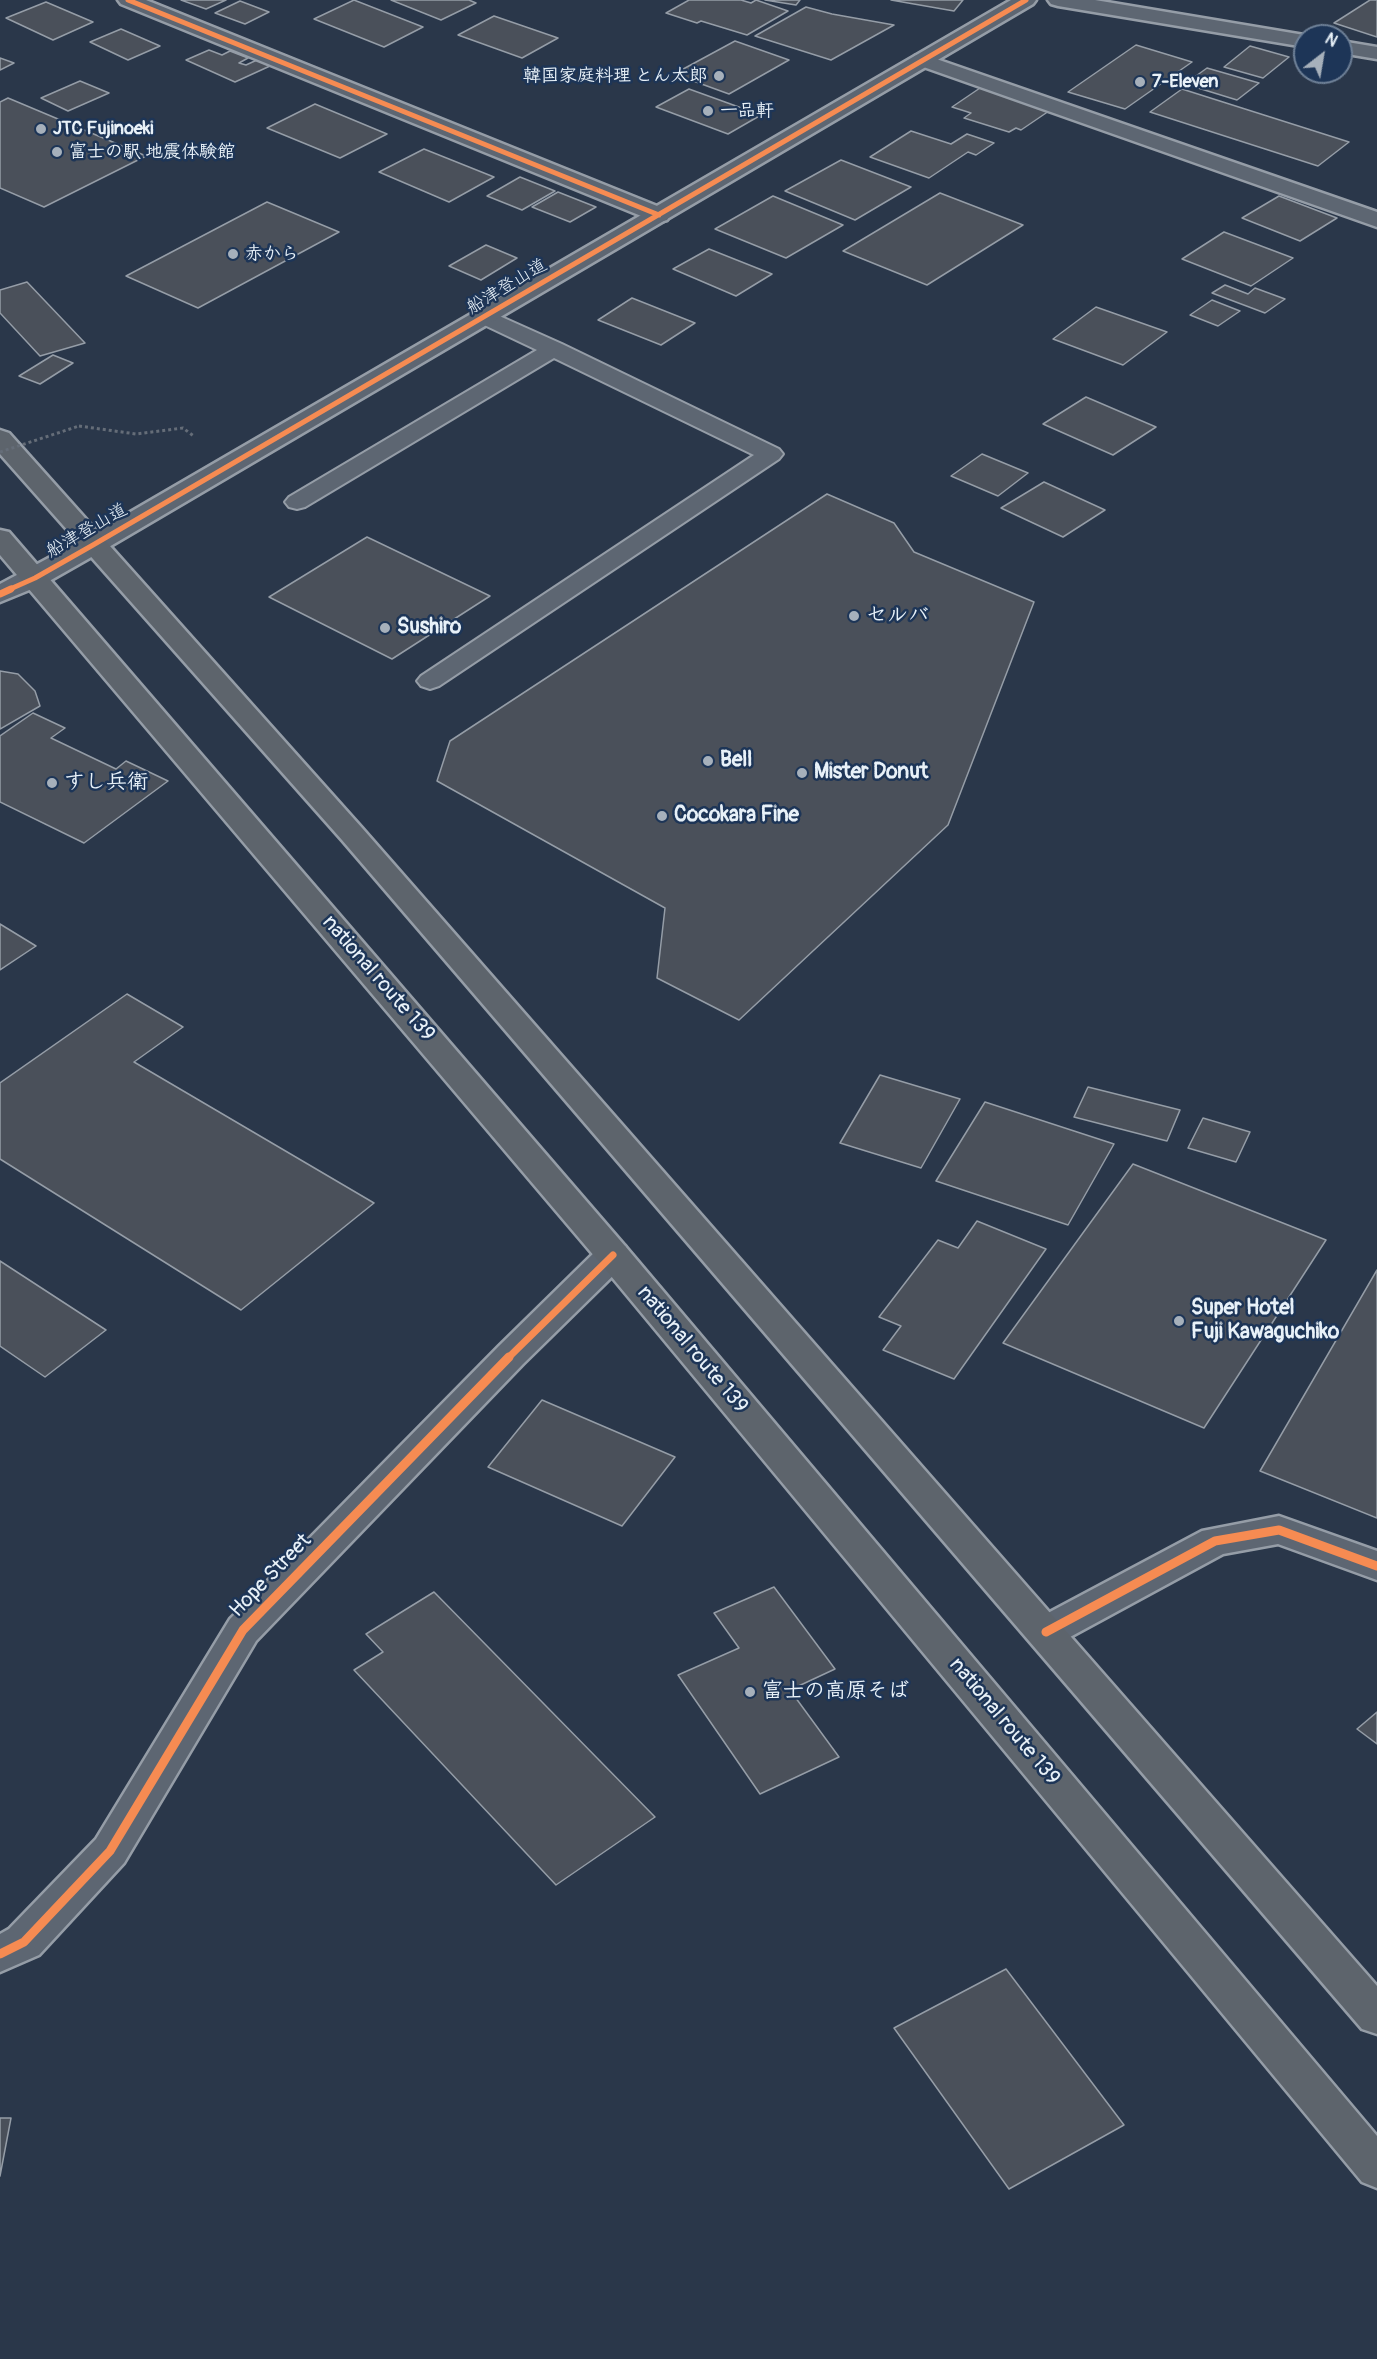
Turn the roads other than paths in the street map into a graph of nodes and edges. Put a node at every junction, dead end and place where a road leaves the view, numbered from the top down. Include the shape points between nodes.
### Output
1 (128, 0) edge
2 (1026, 0) edge
3 (1058, 0) edge
4 (1293, 39) edge
5 (1353, 49) edge
6 (1377, 53) edge
7 (922, 60) junction
8 (658, 215) junction
9 (1377, 220) edge
10 (486, 317) junction
11 (554, 349) junction
12 (0, 438) edge
13 (297, 502) dead end
14 (0, 538) edge
15 (93, 545) junction
16 (35, 578) junction
17 (0, 594) edge
18 (430, 681) dead end
19 (613, 1255) junction
20 (1377, 1566) edge
21 (1046, 1632) junction
22 (0, 1954) edge
23 (1377, 2016) edge
24 (1377, 2168) edge

1 - 8 street
2 - 7 street, 船津登山道
3 - 4 street
5 - 6 street
7 - 8 street, 船津登山道
7 - 9 street
8 - 10 street, 船津登山道
10 - 11 lane
10 - 15 street, 船津登山道
11 - 13 lane
11 - 18 lane via 771,454
12 - 15 highway
14 - 16 highway, national route 139
15 - 16 street, 船津登山道
15 - 21 highway via 352,834
16 - 17 street, 船津登山道
16 - 19 highway, national route 139
19 - 22 street, Hope Street via 510,1355 243,1630 110,1851 24,1942
19 - 24 highway, national route 139
20 - 21 street via 1279,1530 1215,1541
21 - 23 highway

